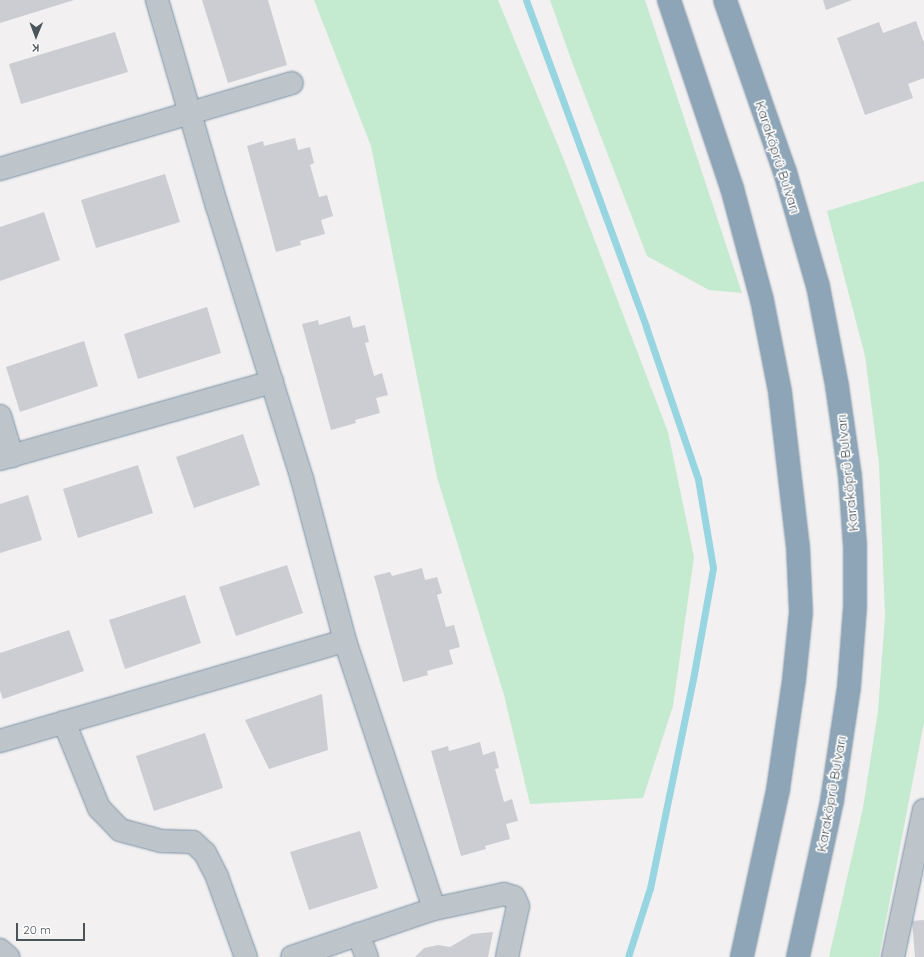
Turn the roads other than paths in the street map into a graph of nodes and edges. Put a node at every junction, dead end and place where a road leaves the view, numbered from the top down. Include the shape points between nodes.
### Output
1 (157, 0) edge
2 (669, 0) edge
3 (725, 0) edge
4 (292, 84) dead end
5 (191, 114) junction
6 (0, 169) edge
7 (272, 382) junction
8 (0, 416) edge
9 (6, 458) edge
10 (345, 641) junction
11 (64, 722) junction
12 (0, 741) edge
13 (924, 810) edge
14 (434, 909) junction
15 (358, 934) junction
16 (0, 950) edge
17 (8, 957) edge
18 (246, 957) edge
19 (292, 957) edge
20 (367, 957) edge
21 (508, 957) edge
22 (742, 957) edge
23 (798, 957) edge
24 (894, 957) edge

1 - 5 street
2 - 22 highway via 732,188 762,300 780,392 798,547 801,612 794,680 778,790
3 - 23 highway, Karaköprü Bulvarı via 785,172 818,286 837,386 850,476 855,545 855,608 849,687 832,801
4 - 5 street
5 - 6 street
5 - 7 street
7 - 9 street
7 - 10 street via 302,479
8 - 9 street
10 - 11 street
10 - 14 street
11 - 12 street
11 - 18 street via 99,808 120,830 160,841 193,842 205,852 217,877
13 - 24 street
14 - 15 street
14 - 21 street via 504,894 514,897 518,906
15 - 19 street
15 - 20 street
16 - 17 street

